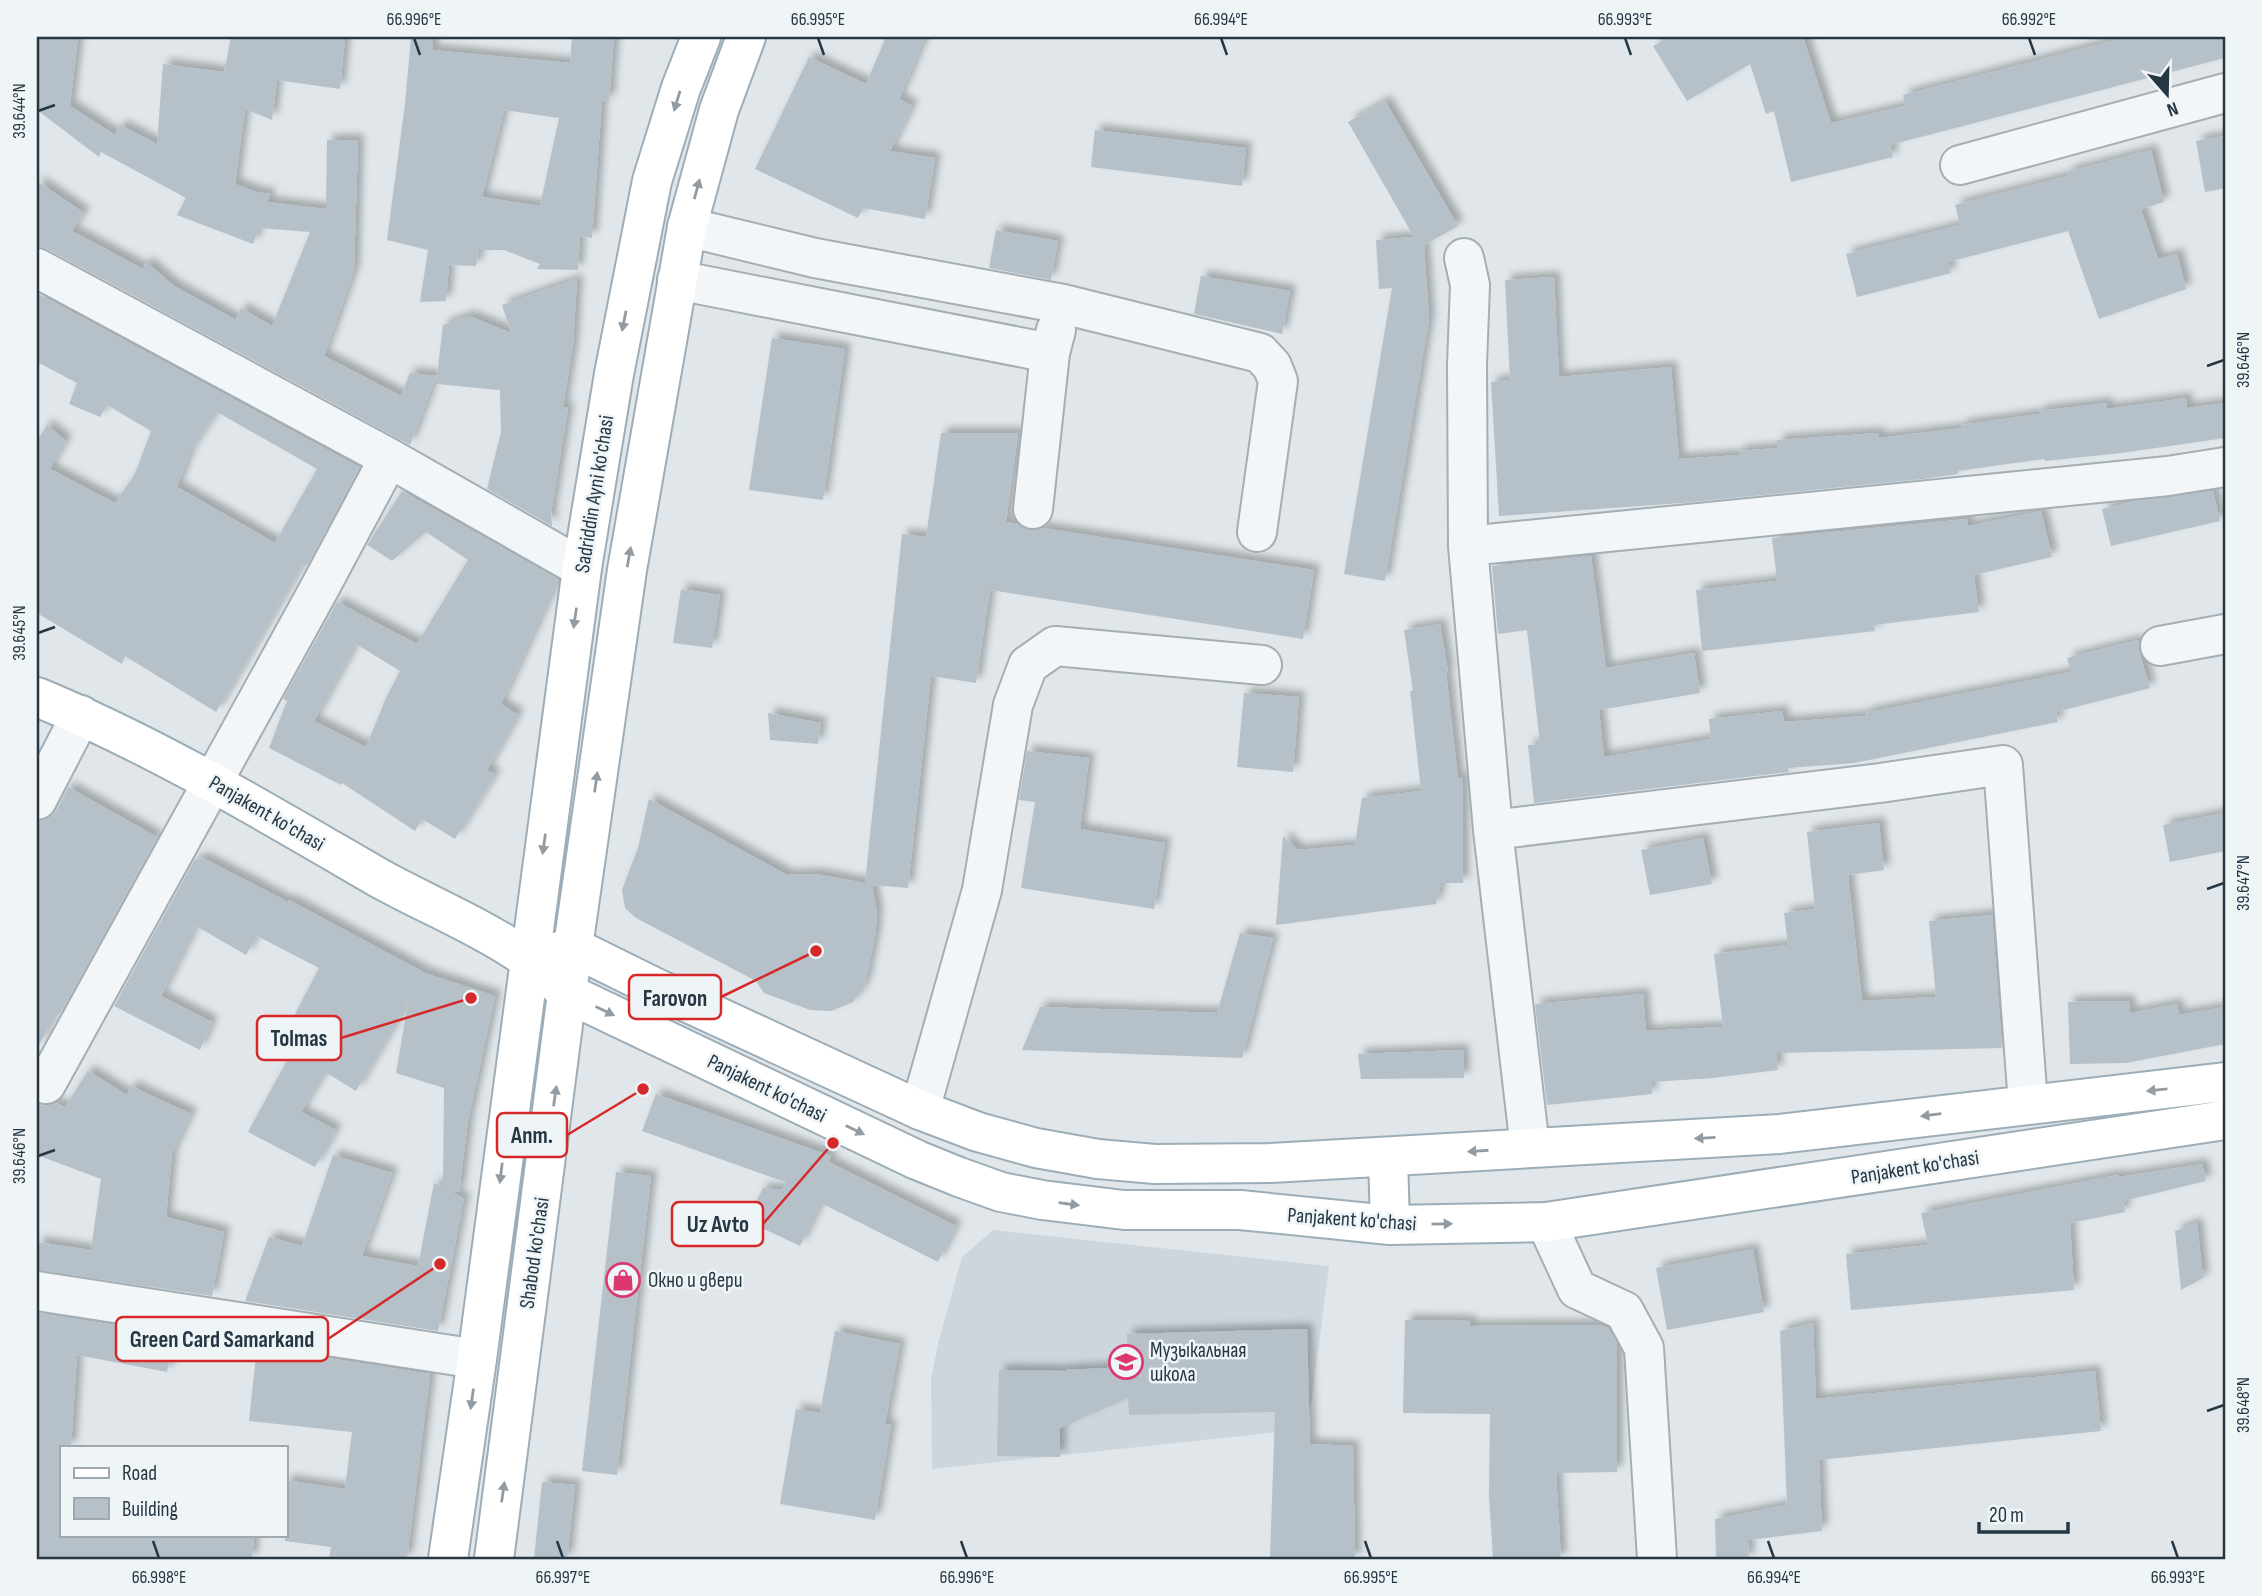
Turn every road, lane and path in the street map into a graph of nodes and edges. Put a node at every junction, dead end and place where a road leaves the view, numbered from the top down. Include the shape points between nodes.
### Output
1 (701, 37) edge
2 (746, 37) edge
3 (2225, 93) edge
4 (1960, 165) dead end
5 (687, 227) junction
6 (1465, 258) dead end
7 (37, 268) edge
8 (677, 280) junction
9 (1063, 304) junction
10 (1050, 354) junction
11 (388, 457) junction
12 (2225, 467) edge
13 (1033, 509) dead end
14 (1257, 532) dead end
15 (1468, 545) junction
16 (582, 568) junction
17 (2225, 634) edge
18 (2160, 646) dead end
19 (1262, 666) dead end
20 (37, 697) edge
21 (81, 715) junction
22 (212, 781) junction
23 (37, 800) edge
24 (1493, 830) junction
25 (573, 947) junction
26 (529, 960) junction
27 (569, 993) junction
28 (2225, 1082) edge
29 (46, 1084) dead end
30 (2028, 1104) junction
31 (920, 1110) junction
32 (2225, 1120) edge
33 (1530, 1147) junction
34 (1388, 1157) junction
35 (1546, 1222) junction
36 (1390, 1225) junction
37 (37, 1291) edge
38 (477, 1359) junction
39 (448, 1559) edge
40 (494, 1559) edge
41 (1657, 1559) edge

1 -> 16 main road, Sadriddin Ayni ko'chasi via 652,181 616,360
5 -> 2 main road via 719,110
3 - 4 street
5 - 8 main road
5 - 9 street via 815,258
6 - 15 street via 1470,285
7 - 11 street
8 - 10 street
25 -> 8 main road via 627,570
9 - 10 street
9 - 14 street via 1260,353 1272,366 1278,382
10 - 13 street
11 - 16 street
11 - 22 street
12 - 15 street
15 - 24 street
16 -> 26 main road, Sadriddin Ayni ko'chasi
17 - 18 street
19 - 31 street via 1055,646 1028,665 1013,705 982,890
20 - 21 main road, Panjakent ko'chasi
21 - 22 main road, Panjakent ko'chasi
21 - 23 street
22 - 26 main road, Panjakent ko'chasi
22 - 29 street
24 - 30 street via 2003,765
24 - 33 street
25 - 26 main road
25 - 27 main road, Shabod ko'chasi
25 - 31 main road, Panjakent ko'chasi
26 - 27 main road, Panjakent ko'chasi
26 -> 38 main road, Shabod ko'chasi
27 -> 36 main road, Panjakent ko'chasi via 917,1160 1001,1192 1124,1210 1240,1210
40 -> 27 main road, Shabod ko'chasi
28 -> 30 main road, Panjakent ko'chasi
30 -> 33 main road, Panjakent ko'chasi via 1780,1134
31 - 34 main road, Panjakent ko'chasi via 1024,1145 1098,1159 1213,1164
32 - 35 main road, Panjakent ko'chasi
33 -> 34 main road, Panjakent ko'chasi
34 - 36 main road
36 -> 35 main road, Panjakent ko'chasi
35 - 41 street via 1577,1289 1624,1311 1644,1348
37 - 38 street
38 -> 39 main road, Shabod ko'chasi

